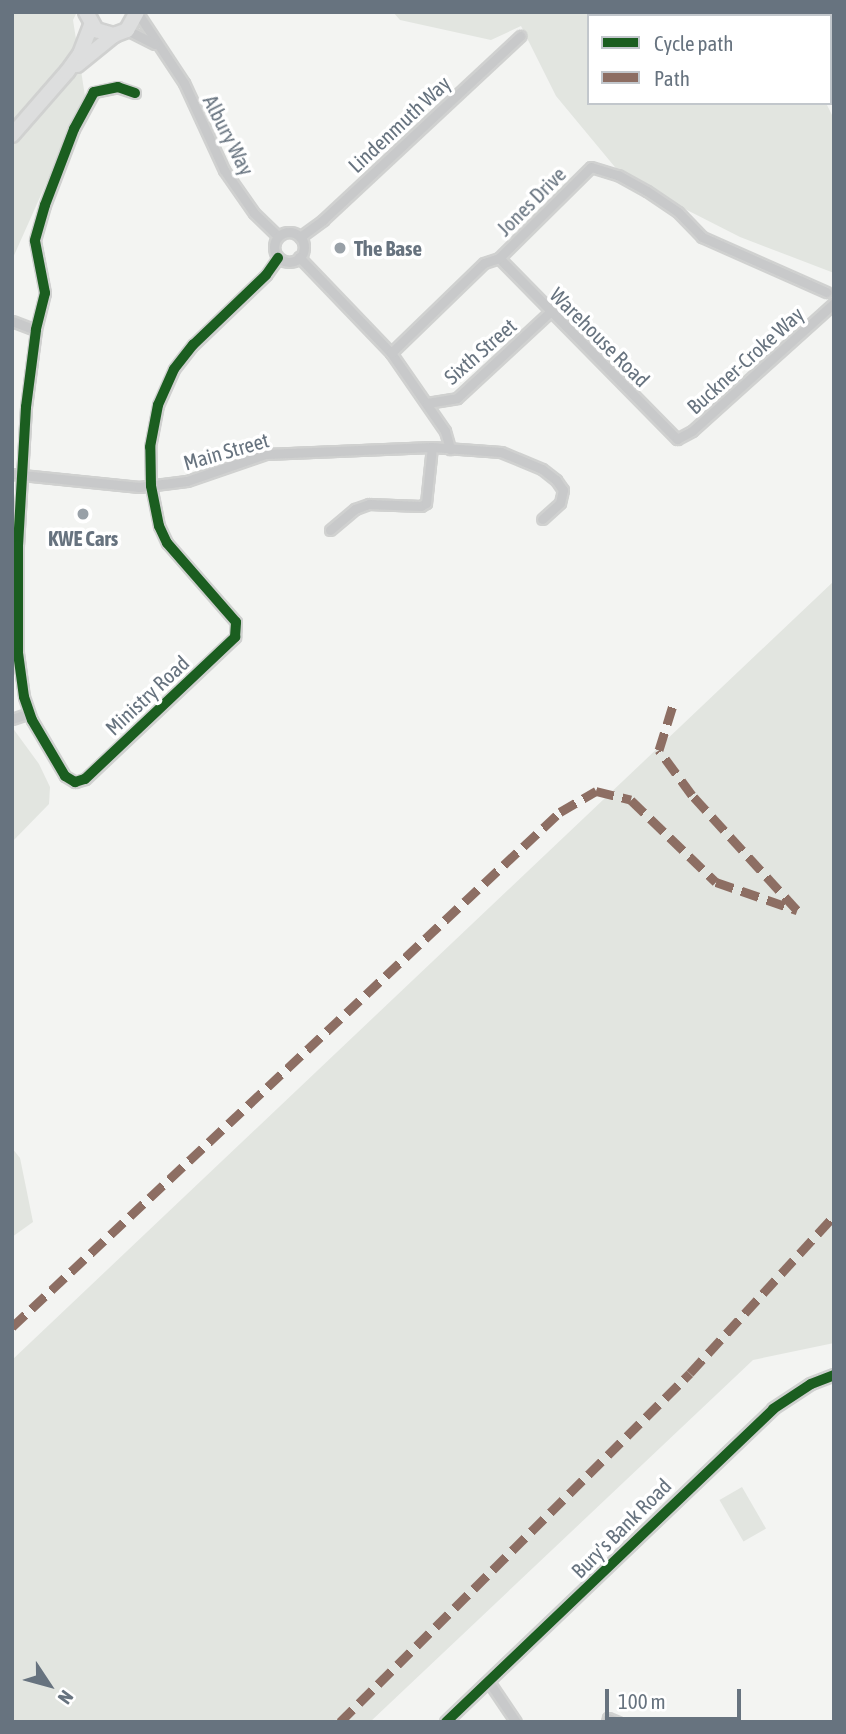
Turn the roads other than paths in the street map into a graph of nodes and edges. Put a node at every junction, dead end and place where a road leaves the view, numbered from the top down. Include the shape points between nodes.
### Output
1 (137, 12) edge
2 (89, 19) edge
3 (121, 32) junction
4 (520, 36) dead end
5 (156, 44) junction
6 (68, 72) junction
7 (135, 93) dead end
8 (12, 135) edge
9 (278, 236) junction
10 (300, 237) junction
11 (299, 257) junction
12 (278, 258) junction
13 (499, 258) junction
14 (826, 292) dead end
15 (834, 303) edge
16 (550, 312) junction
17 (12, 321) edge
18 (36, 330) junction
19 (391, 353) junction
20 (427, 402) junction
21 (677, 439) joint
22 (432, 447) junction
23 (450, 449) junction
24 (12, 474) edge
25 (23, 475) junction
26 (151, 486) junction
27 (542, 519) dead end
28 (330, 530) dead end
29 (29, 713) junction
30 (12, 719) edge
31 (834, 1376) edge
32 (489, 1682) junction
33 (446, 1722) edge
34 (516, 1722) edge
35 (607, 1722) edge
36 (618, 1722) edge

1 - 3 highway
1 - 5 street, Albury Way
2 - 3 highway via 102,33
2 - 6 highway via 80,54
3 - 5 street, Albury Way
3 - 6 highway
4 - 10 street, Lindenmuth Way
5 - 9 street, Albury Way via 184,83 224,170 254,214
6 - 8 highway
7 - 18 street via 118,87 94,92 74,129 36,231 44,293
9 - 10 street via 291,232
9 - 12 street via 274,250
10 - 11 street via 304,249
11 - 12 street via 291,262
11 - 19 street
12 - 26 street via 193,345 168,380 153,423
13 - 14 street, Jones Drive via 591,167 599,167 669,205 702,237
13 - 16 street, Warehouse Road
13 - 19 street, Jones Drive via 484,263
15 - 21 street, Buckner-Croke Way via 692,431
16 - 20 street, Sixth Street via 457,398
16 - 21 street, Warehouse Road
17 - 18 street
18 - 25 street
19 - 20 street
20 - 23 street
22 - 23 street, Main Street
22 - 26 street, Main Street via 266,454 187,481
22 - 28 street via 426,503 369,504 355,509
23 - 27 street, Main Street via 501,452 542,469 563,490 560,503
24 - 25 street, Main Street
25 - 26 street, Main Street via 109,486
25 - 29 street via 17,642
26 - 29 street, Ministry Road via 167,543 236,622 235,637 85,779 75,782 65,776
29 - 30 street
31 - 32 street, Bury's Bank Road via 811,1384 773,1409
32 - 33 street, Bury's Bank Road
32 - 34 street
35 - 36 street via 608,1718

